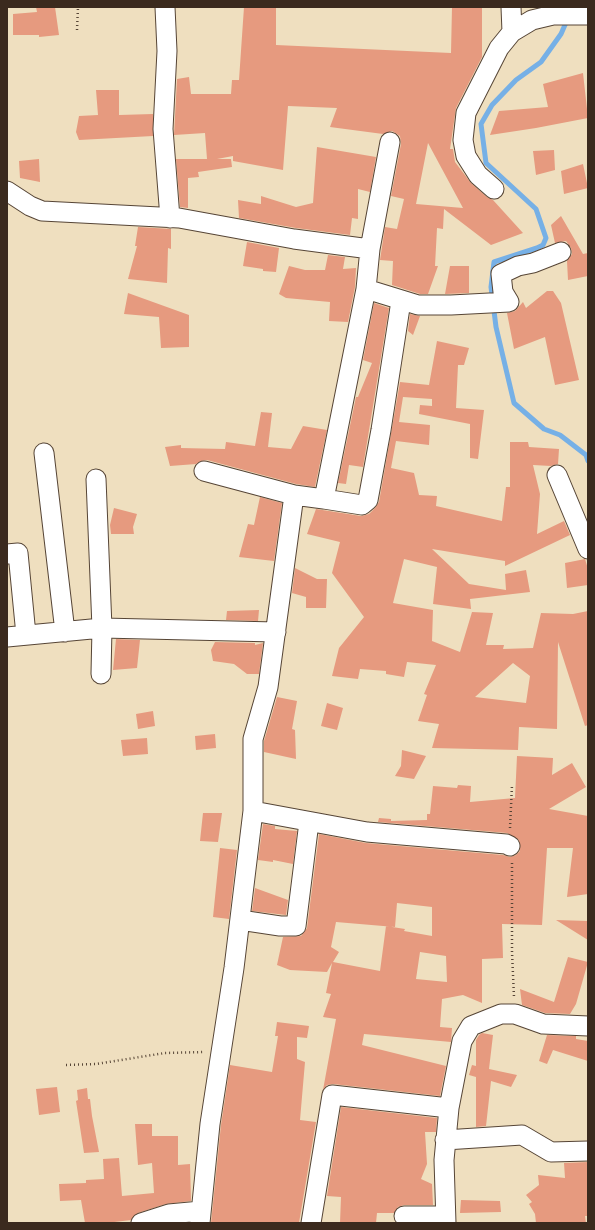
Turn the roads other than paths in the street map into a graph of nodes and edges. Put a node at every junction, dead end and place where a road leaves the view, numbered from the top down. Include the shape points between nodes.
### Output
1 (165, 7) edge
2 (511, 7) edge
3 (588, 15) edge
4 (512, 32) junction
5 (390, 142) dead end
6 (494, 189) dead end
7 (7, 190) edge
8 (170, 218) junction
9 (370, 249) junction
10 (561, 252) dead end
11 (366, 290) junction
12 (401, 301) junction
13 (44, 453) dead end
14 (204, 471) dead end
15 (557, 475) dead end
16 (96, 479) dead end
17 (294, 495) junction
18 (324, 499) junction
19 (588, 549) edge
20 (7, 554) edge
21 (14, 593) edge
22 (102, 628) junction
23 (65, 632) junction
24 (276, 632) junction
25 (16, 636) edge
26 (101, 674) dead end
27 (253, 811) junction
28 (309, 822) junction
29 (510, 846) road end
30 (240, 920) junction
31 (588, 1026) edge
32 (449, 1108) junction
33 (445, 1140) junction
34 (588, 1151) edge
35 (404, 1216) dead end
36 (201, 1217) edge
37 (445, 1219) edge
38 (141, 1223) edge
39 (311, 1223) edge

1 - 8 street via 167,51 163,129
2 - 4 street
3 - 4 street via 553,15 532,20
4 - 6 street via 499,48 466,113 463,140 466,156 478,175
5 - 9 street
7 - 8 street via 42,211
8 - 9 street
9 - 11 street
10 - 12 street via 501,274 503,292 509,302 438,306
11 - 12 street
11 - 18 street
12 - 18 street via 368,500 362,505
13 - 23 street
14 - 17 street
15 - 19 street
16 - 22 street
17 - 18 street
17 - 24 street
20 - 21 street via 18,553
21 - 25 street
22 - 23 street
22 - 24 street
22 - 26 street
23 - 25 street
24 - 27 street via 267,693 253,738
27 - 28 street
27 - 30 street
28 - 29 street via 367,832
28 - 30 street via 296,926
30 - 36 street via 210,1124
31 - 32 street via 543,1024 516,1014 501,1014 471,1026 462,1041
32 - 33 street
32 - 39 street via 332,1095
33 - 34 street via 518,1135 551,1152
33 - 37 street
35 - 37 street
36 - 38 street via 168,1214

